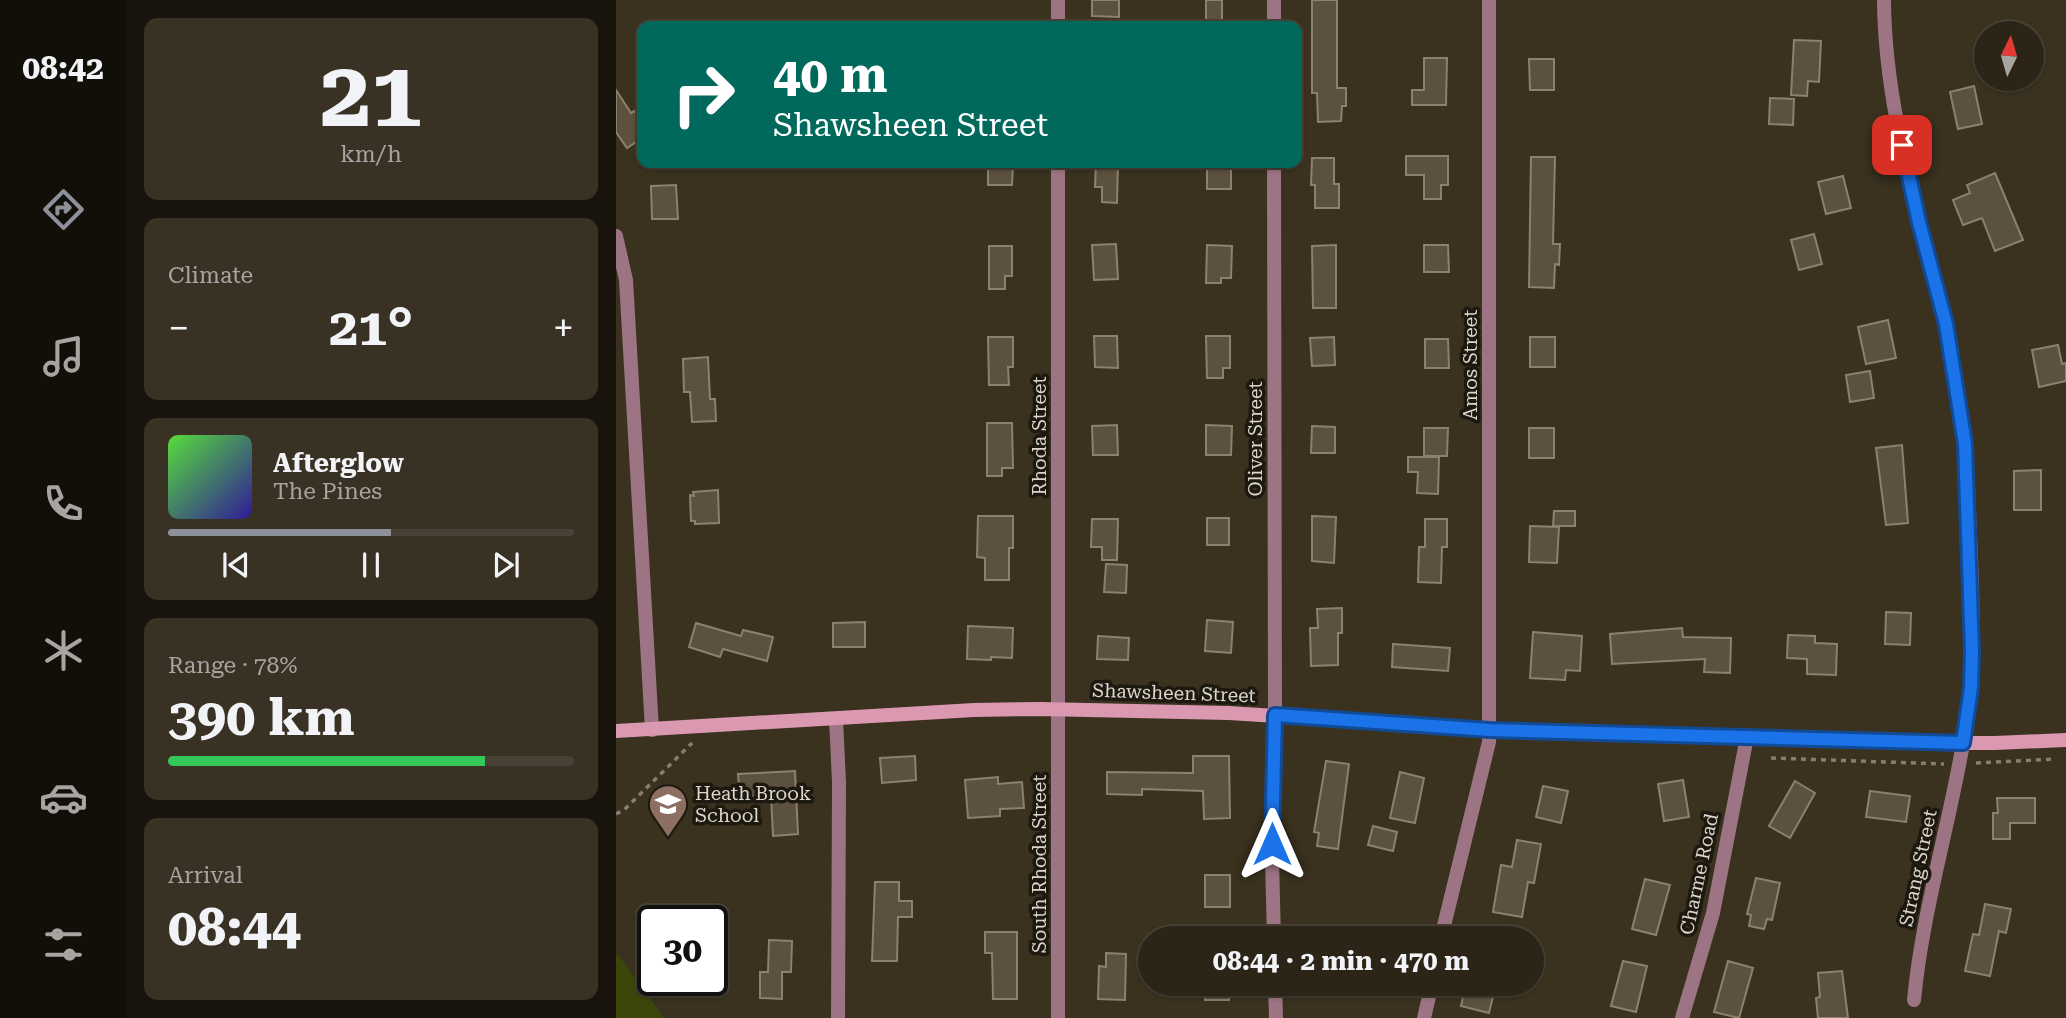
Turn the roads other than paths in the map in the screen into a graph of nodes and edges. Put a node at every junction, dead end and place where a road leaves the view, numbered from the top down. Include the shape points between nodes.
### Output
1 (1058, 0) edge
2 (1274, 0) edge
3 (1489, 0) edge
4 (1884, 0) edge
5 (1058, 21) edge
6 (1274, 21) edge
7 (1058, 168) edge
8 (1274, 168) edge
9 (616, 236) edge
10 (1059, 709) junction
11 (1275, 715) junction
12 (836, 719) junction
13 (652, 730) junction
14 (1490, 730) junction
15 (616, 731) edge
16 (1747, 737) junction
17 (2066, 740) edge
18 (1963, 743) junction
19 (1273, 926) edge
20 (1444, 926) edge
21 (1275, 996) edge
22 (1429, 996) edge
23 (1914, 1000) dead end
24 (838, 1018) edge
25 (1058, 1018) edge
26 (1276, 1018) edge
27 (1424, 1018) edge
28 (1682, 1018) edge

1 - 5 street
2 - 6 street
3 - 14 street, Amos Street
4 - 18 street, Strang Street via 1895,114 1946,324 1965,444 1972,652
7 - 10 street, Rhoda Street
8 - 11 street, Oliver Street
9 - 13 street via 626,280
10 - 11 main road, Shawsheen Street
10 - 12 main road, Shawsheen Street
10 - 25 street, South Rhoda Street
11 - 14 main road, Shawsheen Street
11 - 19 street, Oliver Street
12 - 13 main road, Shawsheen Street
12 - 24 street
13 - 15 main road, Shawsheen Street
14 - 16 main road, Shawsheen Street
14 - 20 street, Amos Street
16 - 18 main road, Shawsheen Street
16 - 28 street, Charme Road via 1713,913
17 - 18 main road, Shawsheen Street
18 - 23 street, Strang Street
21 - 26 street
22 - 27 street

